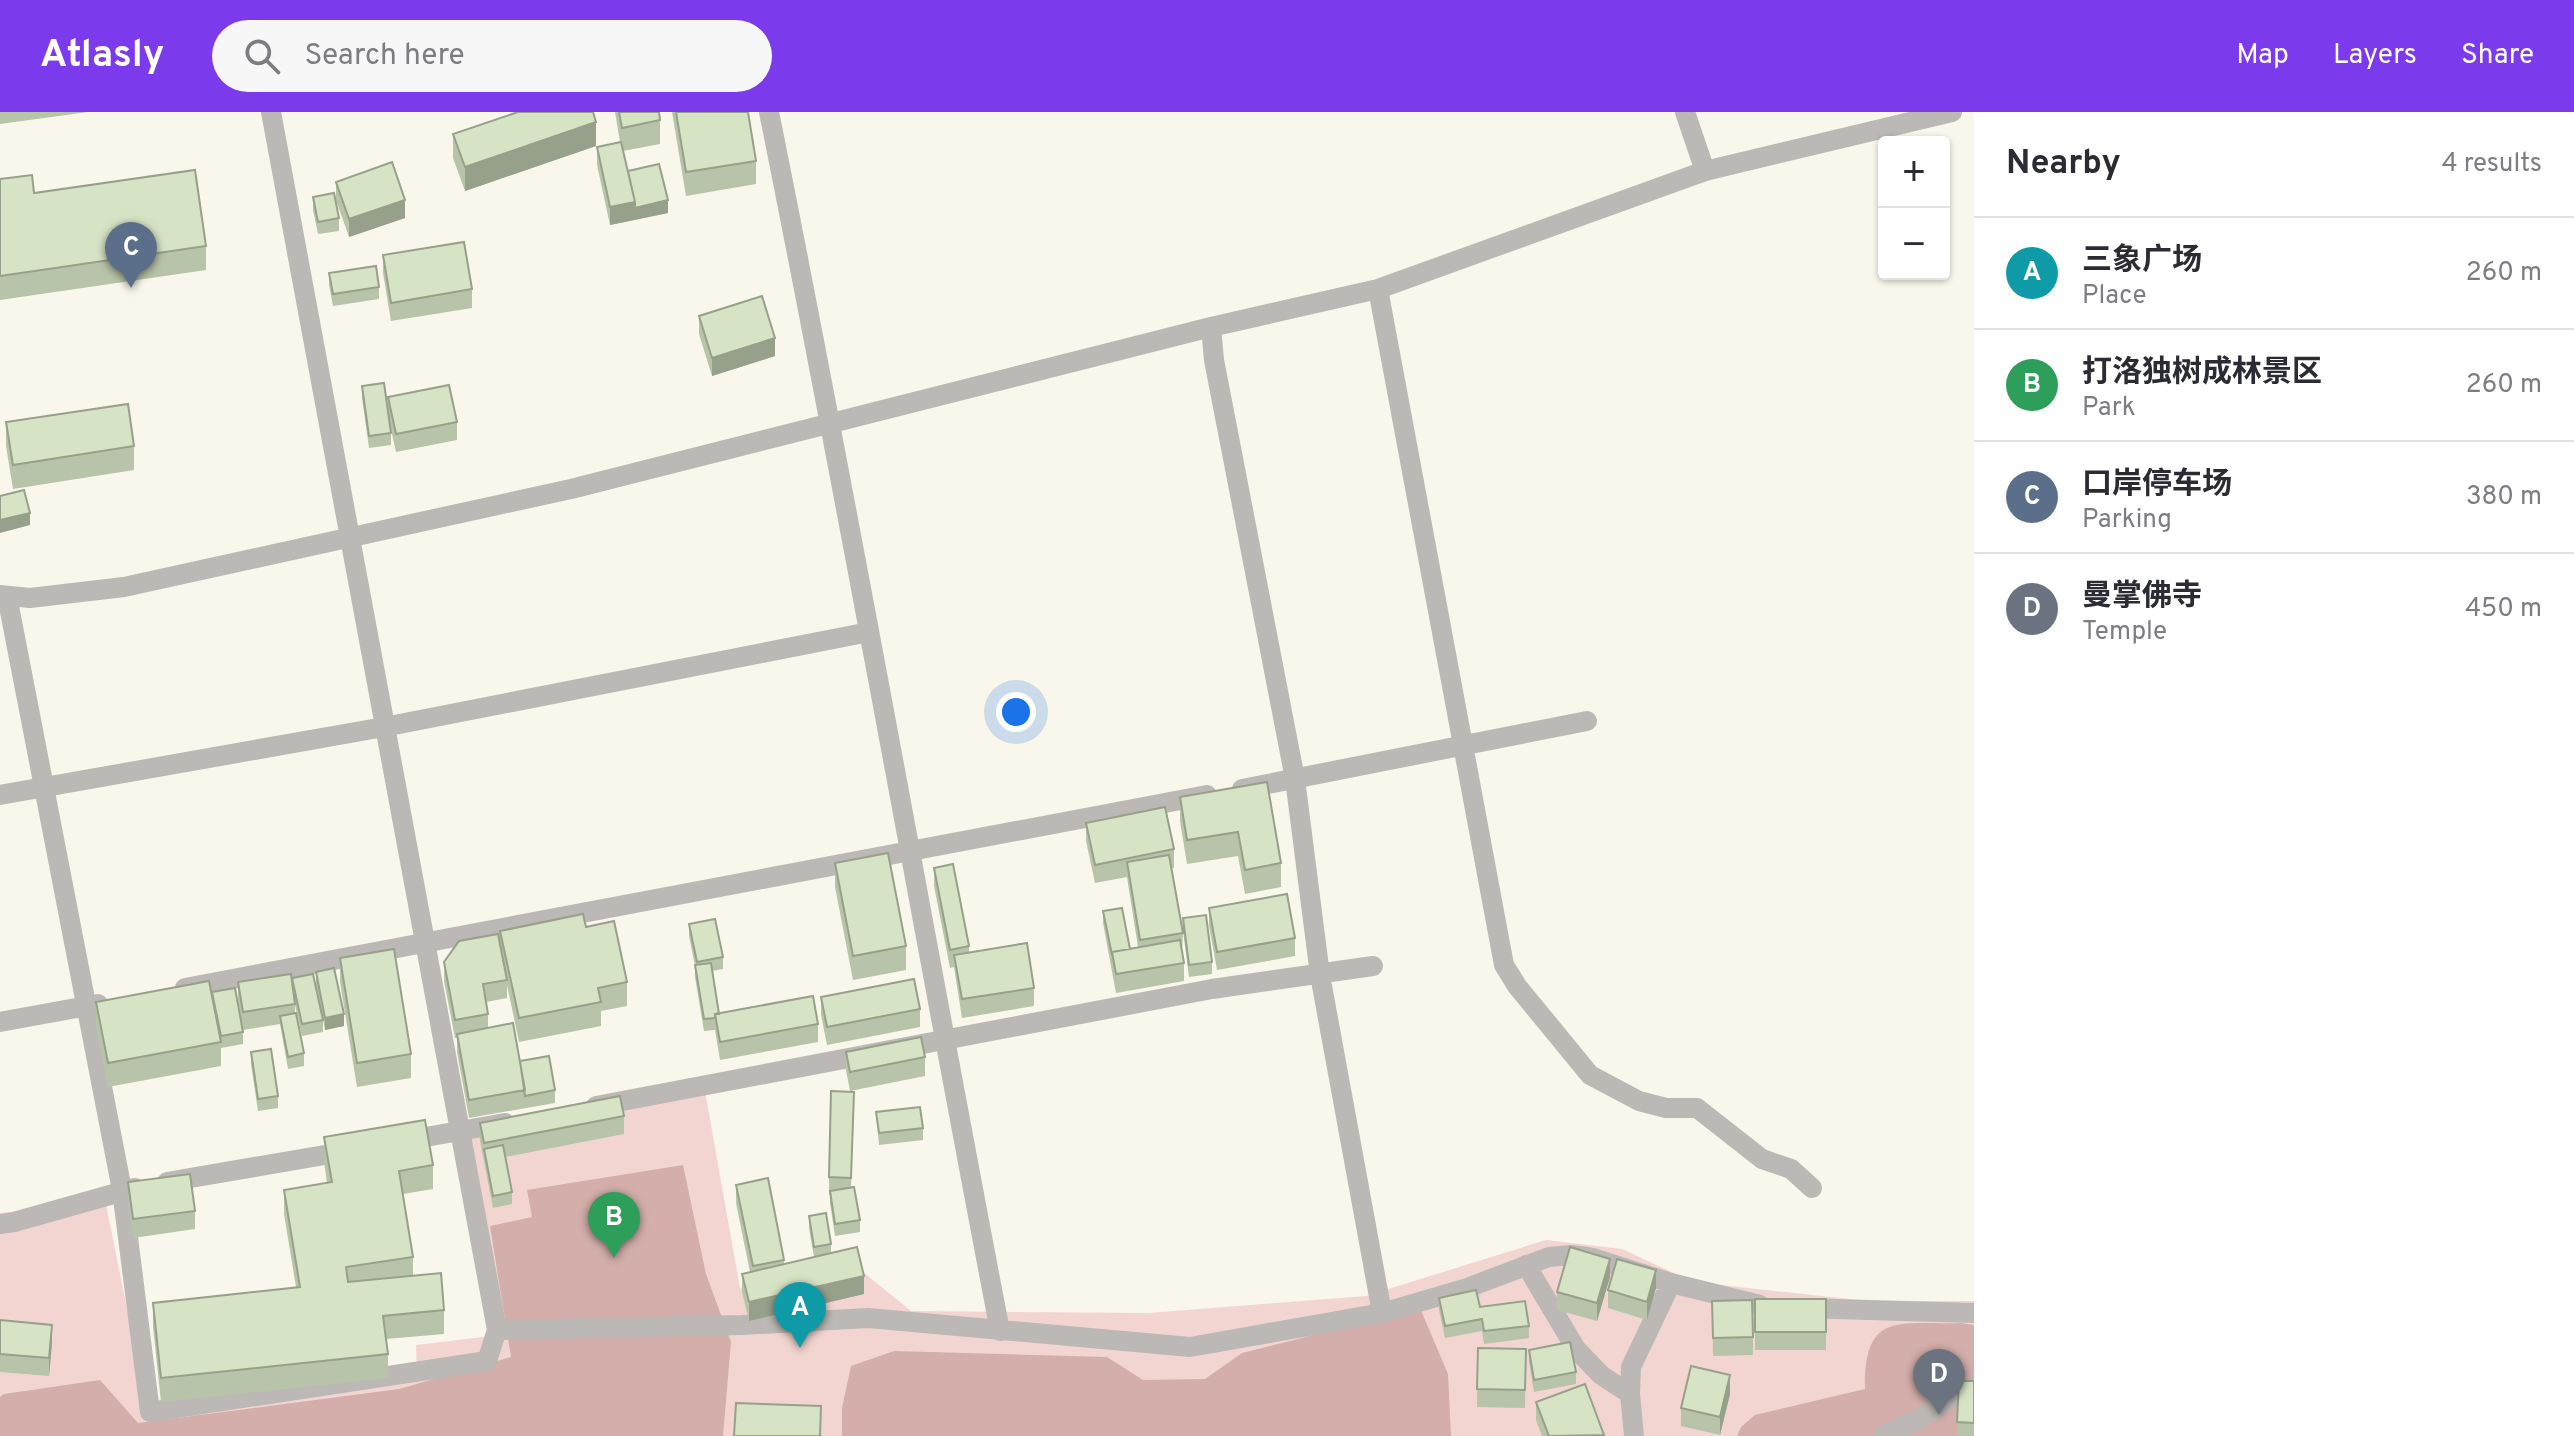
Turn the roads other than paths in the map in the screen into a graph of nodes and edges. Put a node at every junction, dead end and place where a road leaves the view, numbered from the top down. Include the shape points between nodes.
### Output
1 (271, 112) edge
2 (769, 112) edge
3 (1685, 112) edge
4 (1952, 112) edge
5 (1705, 171) junction
6 (1378, 289) junction
7 (1211, 327) junction
8 (832, 424) junction
9 (349, 538) junction
10 (3, 595) edge
11 (869, 632) junction
12 (1587, 721) dead end
13 (384, 727) junction
14 (1463, 747) junction
15 (1295, 779) junction
16 (44, 788) junction
17 (0, 795) edge
18 (909, 851) junction
19 (424, 944) junction
20 (1373, 966) dead end
21 (1320, 975) junction
22 (162, 992) edge
23 (116, 1001) edge
24 (85, 1006) junction
25 (0, 1022) edge
26 (944, 1040) junction
27 (569, 1111) edge
28 (522, 1120) edge
29 (460, 1132) junction
30 (1812, 1188) dead end
31 (122, 1190) junction
32 (0, 1224) edge
33 (1526, 1265) junction
34 (1671, 1283) junction
35 (1382, 1313) junction
36 (1974, 1313) edge
37 (497, 1330) junction
38 (1000, 1331) junction
39 (1630, 1394) junction
40 (1948, 1400) dead end
41 (1634, 1436) edge
42 (1883, 1436) edge

1 - 9 street
2 - 8 street
3 - 5 street
4 - 5 street
5 - 6 street
6 - 7 street
6 - 14 street
7 - 8 street
7 - 15 street
8 - 9 street
8 - 11 street
9 - 10 street via 124,587 30,598
9 - 13 street
10 - 16 street
11 - 13 street
11 - 18 street
12 - 14 street
13 - 16 street
13 - 19 street
14 - 15 street
14 - 30 street via 1504,965 1517,986 1590,1075 1639,1101 1697,1108 1762,1159 1791,1169
15 - 18 street
15 - 21 street
16 - 17 street
16 - 24 street
18 - 19 street
18 - 26 street
19 - 22 street
19 - 29 street
20 - 21 street
21 - 26 street via 1212,989
21 - 35 street
23 - 24 street
24 - 25 street
24 - 31 street
26 - 27 street
26 - 38 street
28 - 29 street
29 - 31 street
29 - 37 street
31 - 32 street
31 - 37 street via 150,1412 487,1361
33 - 34 street via 1572,1255
33 - 35 street
33 - 39 street via 1576,1349
34 - 36 street via 1770,1307
34 - 39 street via 1633,1363
35 - 38 street via 1190,1347
37 - 38 street via 868,1318
39 - 41 street
40 - 42 street

